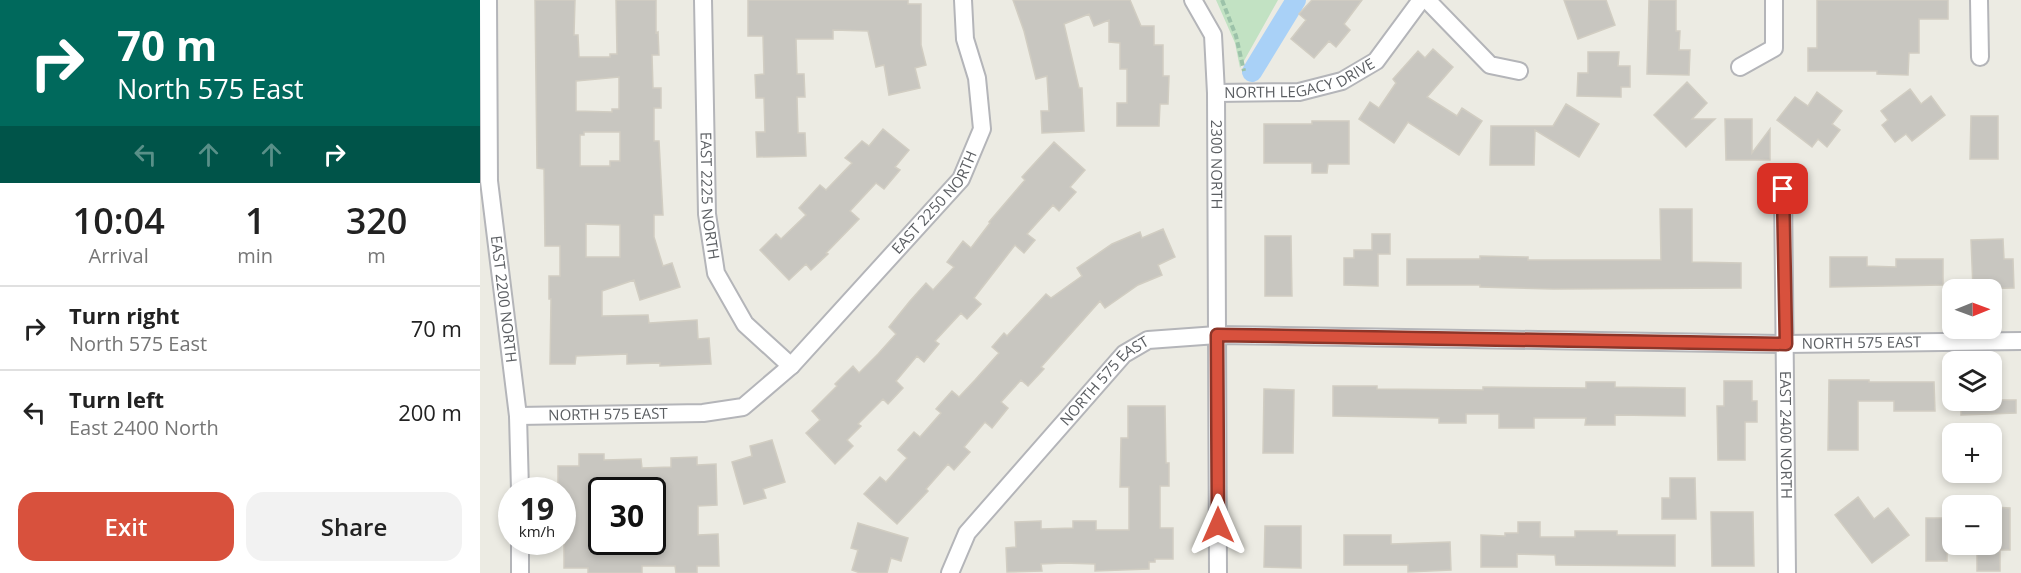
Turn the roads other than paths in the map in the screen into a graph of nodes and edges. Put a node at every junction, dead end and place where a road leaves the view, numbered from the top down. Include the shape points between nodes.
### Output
1 (488, 0) edge
2 (703, 0) edge
3 (963, 0) edge
4 (1193, 0) edge
5 (1420, 0) edge
6 (1427, 0) edge
7 (1774, 0) edge
8 (1979, 0) edge
9 (1980, 57) dead end
10 (1740, 67) dead end
11 (1518, 71) dead end
12 (1216, 93) junction
13 (1783, 189) dead end
14 (1217, 335) junction
15 (2021, 341) edge
16 (1786, 344) junction
17 (791, 366) junction
18 (518, 416) junction
19 (520, 477) edge
20 (520, 555) edge
21 (520, 573) edge
22 (950, 573) edge
23 (1218, 573) edge
24 (1786, 573) edge

1 - 18 street, EAST 2200 NORTH via 489,181
2 - 17 street, EAST 2225 NORTH via 707,214 716,273 746,324
3 - 17 street, EAST 2250 NORTH via 965,39 977,78 982,129 961,179
4 - 12 street, 2300 NORTH via 1213,35
5 - 12 street, NORTH LEGACY DRIVE via 1376,61 1342,81 1299,93
6 - 11 street via 1490,65
7 - 10 street via 1774,48
8 - 9 street
12 - 14 street, 2300 NORTH
13 - 16 street, EAST 2400 NORTH
14 - 16 street, NORTH 575 EAST
14 - 22 street, NORTH 575 EAST via 1148,340 1124,354 967,533
14 - 23 street, 2300 NORTH
15 - 16 street, NORTH 575 EAST
16 - 24 street, EAST 2400 NORTH
17 - 18 street, NORTH 575 EAST via 743,407 703,413
18 - 19 street, EAST 2200 NORTH
20 - 21 street

